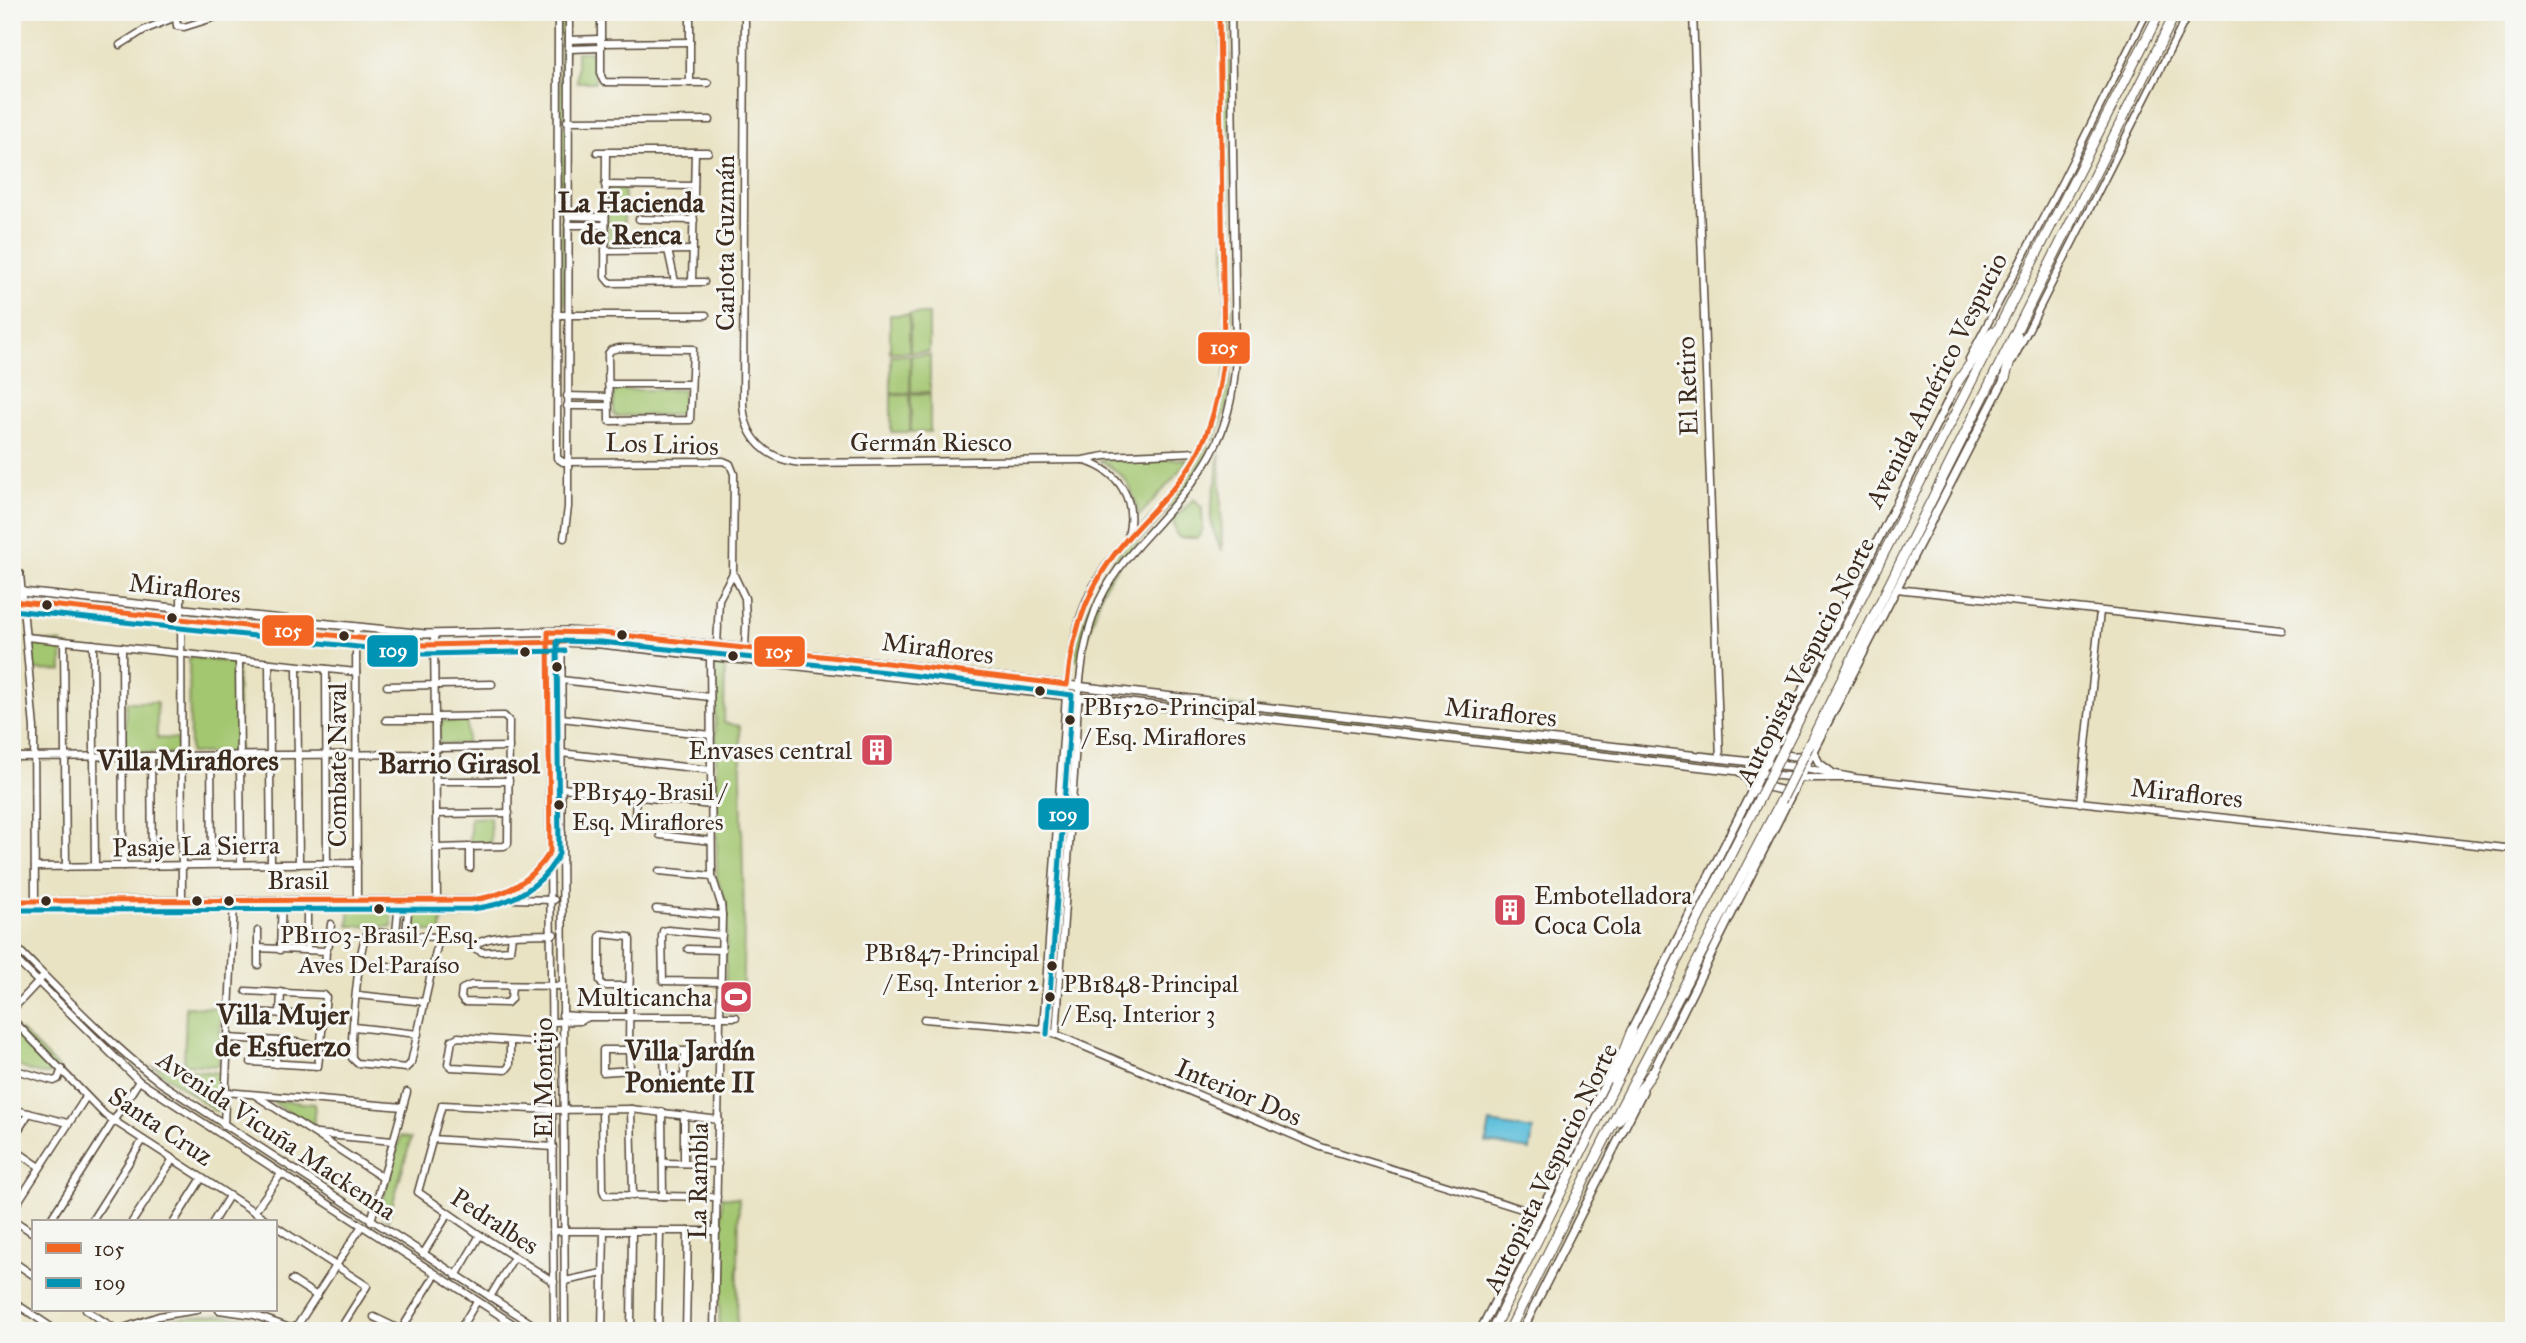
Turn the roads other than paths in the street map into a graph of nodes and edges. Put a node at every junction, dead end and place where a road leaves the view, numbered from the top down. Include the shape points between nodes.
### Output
1 (186, 12) edge
2 (232, 12) edge
3 (558, 12) edge
4 (569, 12) edge
5 (601, 12) edge
6 (690, 12) edge
7 (745, 12) edge
8 (1219, 12) edge
9 (1231, 12) edge
10 (1693, 12) edge
11 (2147, 12) edge
12 (2160, 12) edge
13 (2176, 12) edge
14 (2189, 12) edge
15 (178, 16) junction
16 (569, 40) junction
17 (690, 42) junction
18 (600, 43) junction
19 (120, 45) dead end
20 (569, 49) junction
21 (690, 83) junction
22 (708, 83) dead end
23 (1221, 102) junction
24 (1233, 102) junction
25 (710, 120) dead end
26 (558, 121) junction
27 (569, 121) junction
28 (597, 152) dead end
29 (606, 152) junction
30 (695, 152) junction
31 (708, 152) dead end
32 (606, 185) junction
33 (694, 186) junction
34 (568, 216) junction
35 (604, 217) junction
36 (639, 219) dead end
37 (694, 220) junction
38 (604, 225) junction
39 (568, 226) junction
40 (668, 250) junction
41 (693, 250) junction
42 (605, 251) junction
43 (675, 282) junction
44 (692, 282) junction
45 (704, 282) dead end
46 (2013, 302) junction
47 (1235, 304) junction
48 (1223, 305) junction
49 (2026, 308) junction
50 (557, 315) junction
51 (568, 315) junction
52 (706, 315) dead end
53 (2005, 378) junction
54 (1956, 383) junction
55 (608, 384) junction
56 (691, 384) junction
57 (567, 397) junction
58 (608, 397) junction
59 (567, 406) junction
60 (608, 406) junction
61 (1198, 452) junction
62 (780, 459) joint
63 (1083, 460) junction
64 (568, 461) junction
65 (564, 538) dead end
66 (1127, 539) junction
67 (733, 573) junction
68 (20, 574) dead end
69 (1896, 589) junction
70 (12, 591) edge
71 (22, 592) junction
72 (181, 593) dead end
73 (12, 601) edge
74 (23, 603) junction
75 (181, 609) junction
76 (2100, 611) junction
77 (181, 619) junction
78 (356, 628) junction
79 (2282, 630) dead end
80 (548, 632) junction
81 (561, 632) junction
82 (602, 633) junction
83 (434, 635) junction
84 (26, 637) junction
85 (356, 639) junction
86 (64, 641) junction
87 (561, 642) junction
88 (549, 643) junction
89 (93, 644) junction
90 (601, 644) junction
91 (718, 645) junction
92 (434, 646) junction
93 (122, 647) junction
94 (745, 648) junction
95 (181, 653) junction
96 (710, 656) junction
97 (239, 660) junction
98 (269, 663) junction
99 (887, 663) junction
100 (1069, 664) junction
101 (298, 666) junction
102 (1083, 667) junction
103 (327, 669) junction
104 (356, 672) junction
105 (886, 676) junction
106 (561, 680) junction
107 (492, 684) dead end
108 (387, 685) dead end
109 (434, 685) junction
110 (1067, 685) junction
111 (1081, 687) junction
112 (1066, 695) junction
113 (1080, 696) junction
114 (710, 697) junction
115 (1197, 699) junction
116 (1198, 710) junction
117 (561, 718) junction
118 (435, 719) junction
119 (386, 720) dead end
120 (710, 735) junction
121 (509, 747) junction
122 (1811, 748) junction
123 (1774, 749) junction
124 (435, 751) junction
125 (561, 753) junction
126 (211, 755) junction
127 (240, 755) junction
128 (270, 755) junction
129 (298, 755) junction
130 (327, 755) junction
131 (357, 755) junction
132 (65, 756) junction
133 (94, 756) junction
134 (122, 756) junction
135 (151, 756) junction
136 (182, 756) junction
137 (12, 757) edge
138 (34, 757) junction
139 (1720, 758) junction
140 (1746, 762) junction
141 (1766, 765) junction
142 (1805, 768) junction
143 (711, 770) junction
144 (1739, 772) junction
145 (1830, 772) junction
146 (1761, 774) junction
147 (1801, 778) junction
148 (1856, 778) junction
149 (435, 781) junction
150 (509, 781) junction
151 (562, 788) junction
152 (1755, 796) junction
153 (1792, 796) junction
154 (636, 797) junction
155 (2080, 803) junction
156 (711, 805) junction
157 (509, 813) junction
158 (436, 814) junction
159 (635, 817) dead end
160 (562, 825) junction
161 (660, 835) dead end
162 (712, 841) junction
163 (470, 847) junction
164 (436, 848) junction
165 (2514, 849) edge
166 (550, 852) junction
167 (327, 863) junction
168 (357, 863) junction
169 (182, 864) junction
170 (212, 864) junction
171 (240, 864) junction
172 (271, 864) junction
173 (299, 864) junction
174 (96, 866) junction
175 (123, 866) junction
176 (152, 866) junction
177 (35, 867) junction
178 (66, 867) junction
179 (470, 868) dead end
180 (659, 871) dead end
181 (712, 876) junction
182 (499, 896) junction
183 (437, 900) junction
184 (552, 900) junction
185 (562, 900) junction
186 (12, 901) edge
187 (282, 901) junction
188 (307, 901) junction
189 (357, 901) junction
190 (398, 901) junction
191 (409, 901) junction
192 (35, 902) junction
193 (182, 902) junction
194 (234, 902) junction
195 (656, 909) dead end
196 (722, 915) junction
197 (331, 924) dead end
198 (258, 931) dead end
199 (396, 933) junction
200 (406, 934) junction
201 (552, 934) junction
202 (563, 934) junction
203 (722, 935) junction
204 (512, 936) junction
205 (12, 943) edge
206 (258, 948) junction
207 (688, 949) dead end
208 (280, 950) junction
209 (307, 950) junction
210 (722, 950) junction
211 (326, 951) junction
212 (12, 956) edge
213 (359, 963) junction
214 (258, 965) dead end
215 (325, 968) dead end
216 (432, 971) junction
217 (45, 976) junction
218 (38, 982) junction
219 (721, 982) junction
220 (512, 986) junction
221 (552, 986) junction
222 (563, 986) junction
223 (629, 986) junction
224 (246, 990) dead end
225 (281, 992) junction
226 (358, 995) junction
227 (425, 1002) junction
228 (12, 1010) edge
229 (232, 1011) junction
230 (280, 1014) junction
231 (309, 1015) dead end
232 (629, 1017) junction
233 (720, 1017) junction
234 (736, 1017) dead end
235 (553, 1018) junction
236 (564, 1018) junction
237 (12, 1019) edge
238 (925, 1019) dead end
239 (354, 1027) junction
240 (1043, 1028) junction
241 (1632, 1030) junction
242 (418, 1034) junction
243 (1056, 1034) junction
244 (228, 1038) junction
245 (510, 1041) junction
246 (278, 1042) junction
247 (553, 1044) junction
248 (564, 1045) junction
249 (321, 1047) junction
250 (629, 1050) junction
251 (720, 1051) junction
252 (685, 1052) junction
253 (251, 1062) dead end
254 (276, 1064) junction
255 (12, 1069) edge
256 (62, 1069) junction
257 (1652, 1073) junction
258 (139, 1081) junction
259 (225, 1092) junction
260 (407, 1092) dead end
261 (253, 1094) junction
262 (86, 1097) junction
263 (403, 1107) junction
264 (12, 1109) edge
265 (565, 1109) junction
266 (602, 1109) junction
267 (631, 1109) junction
268 (553, 1110) junction
269 (662, 1111) junction
270 (29, 1113) junction
271 (684, 1115) junction
272 (719, 1119) junction
273 (114, 1121) junction
274 (68, 1124) junction
275 (224, 1125) junction
276 (1593, 1133) junction
277 (315, 1134) junction
278 (1606, 1137) junction
279 (432, 1139) junction
280 (12, 1140) edge
281 (143, 1140) junction
282 (393, 1141) junction
283 (553, 1147) junction
284 (12, 1149) edge
285 (173, 1159) junction
286 (663, 1163) junction
287 (684, 1163) junction
288 (718, 1164) junction
289 (40, 1167) junction
290 (281, 1174) junction
291 (202, 1178) junction
292 (383, 1178) junction
293 (329, 1193) junction
294 (229, 1196) junction
295 (633, 1196) junction
296 (663, 1196) junction
297 (717, 1197) junction
298 (323, 1201) junction
299 (12, 1211) edge
300 (256, 1213) junction
301 (448, 1214) junction
302 (1538, 1214) junction
303 (12, 1219) edge
304 (50, 1220) edge
305 (92, 1220) edge
306 (133, 1220) edge
307 (175, 1220) edge
308 (214, 1220) edge
309 (254, 1220) edge
310 (267, 1220) edge
311 (371, 1220) junction
312 (276, 1227) edge
313 (361, 1227) junction
314 (553, 1231) junction
315 (565, 1231) junction
316 (604, 1231) junction
317 (632, 1231) junction
318 (660, 1231) junction
319 (688, 1231) junction
320 (716, 1231) junction
321 (32, 1232) edge
322 (392, 1234) junction
323 (480, 1236) junction
324 (386, 1243) junction
325 (423, 1254) junction
326 (514, 1257) junction
327 (12, 1261) edge
328 (336, 1266) junction
329 (440, 1266) junction
330 (603, 1273) junction
331 (32, 1274) edge
332 (435, 1275) junction
333 (456, 1276) junction
334 (292, 1280) dead end
335 (565, 1281) junction
336 (554, 1282) junction
337 (317, 1296) junction
338 (490, 1297) junction
339 (12, 1301) edge
340 (477, 1301) junction
341 (89, 1312) edge
342 (250, 1312) edge
343 (156, 1313) edge
344 (374, 1317) dead end
345 (513, 1328) edge
346 (116, 1330) edge
347 (57, 1331) edge
348 (183, 1331) edge
349 (239, 1331) edge
350 (339, 1331) edge
351 (459, 1331) edge
352 (524, 1331) edge
353 (543, 1331) edge
354 (554, 1331) edge
355 (565, 1331) edge
356 (602, 1331) edge
357 (631, 1331) edge
358 (658, 1331) edge
359 (685, 1331) edge
360 (715, 1331) edge
361 (1480, 1331) edge
362 (1492, 1331) edge
363 (1509, 1331) edge
364 (1522, 1331) edge

1 - 15 street
2 - 15 street via 183,27 176,24
3 - 26 street
4 - 16 street
5 - 18 street
6 - 17 street
7 - 62 street, Carlota Guzmán via 743,410 753,439
8 - 23 street
9 - 24 street
10 - 139 street, El Retiro
11 - 54 street, Avenida Américo Vespucio
12 - 46 highway, Autopista Vespucio Norte
13 - 49 highway, Autopista Vespucio Norte
14 - 53 street
15 - 19 street
16 - 18 street
16 - 20 street
17 - 18 street
17 - 21 street
18 - 20 street
18 - 21 street via 601,76 606,83
20 - 27 street
21 - 22 street
23 - 24 street
23 - 48 street
24 - 47 street
25 - 27 street
26 - 27 street
26 - 50 street
27 - 34 street
28 - 29 street
29 - 30 street
29 - 32 street
30 - 31 street
30 - 33 street
32 - 33 street
32 - 35 street
33 - 37 street
34 - 35 street
34 - 39 street
35 - 38 street
36 - 37 street
37 - 41 street
38 - 39 street
38 - 42 street
39 - 51 street
40 - 41 street
40 - 42 street
40 - 43 street
41 - 44 street
42 - 43 street via 605,277 610,283
43 - 44 street
44 - 45 street
46 - 54 highway
46 - 152 highway, Autopista Vespucio Norte, bridge via 1787,743
47 - 48 street
47 - 102 street via 1234,385 1222,434 1197,479 1122,563 1106,588 1087,639
48 - 61 street via 1222,380
49 - 53 highway
49 - 122 highway, Autopista Vespucio Norte
50 - 51 street
50 - 64 street via 557,456
51 - 52 street
51 - 57 street
53 - 69 main road
54 - 123 main road, Avenida Américo Vespucio
55 - 56 street
55 - 56 street via 608,354 619,348 692,349
55 - 58 street
56 - 60 street via 690,420 609,421
57 - 58 street
57 - 59 street
58 - 60 street
59 - 60 street
59 - 64 street
61 - 63 street, Germán Riesco
61 - 66 street via 1176,486
62 - 63 street, Germán Riesco via 802,463
63 - 66 street via 1108,472 1124,488 1131,514
64 - 65 street
64 - 67 street, Los Lirios via 730,464 734,474
66 - 100 street via 1091,591 1076,627
67 - 91 street via 719,599
67 - 94 street via 745,598
68 - 71 street
69 - 76 street
69 - 122 main road
70 - 71 main road, Miraflores
71 - 74 street
71 - 75 main road, Miraflores
72 - 75 street
73 - 74 main road, Miraflores
74 - 77 main road, Miraflores
74 - 84 street
75 - 77 street
75 - 78 main road, Miraflores
76 - 79 street
76 - 155 street
77 - 85 main road, Miraflores
77 - 95 street
78 - 83 main road, Miraflores
78 - 85 street, Combate Naval
80 - 81 main road, Miraflores
80 - 83 main road, Miraflores
80 - 88 main road, El Montijo
81 - 82 main road, Miraflores
81 - 87 main road, El Montijo
82 - 90 main road
82 - 91 main road, Miraflores
83 - 92 street
84 - 86 street
84 - 138 street
85 - 92 main road, Miraflores
85 - 104 street, Combate Naval
86 - 89 street
86 - 132 street
87 - 88 main road, Miraflores
87 - 90 main road, Miraflores
87 - 106 main road, El Montijo
88 - 92 main road, Miraflores
88 - 166 main road, El Montijo
89 - 93 street
89 - 133 street
90 - 96 main road, Miraflores
91 - 94 main road, Miraflores
92 - 109 street
93 - 95 street
93 - 134 street
94 - 99 main road, Miraflores
95 - 97 street
95 - 136 street
96 - 105 main road, Miraflores
96 - 114 street, La Rambla
97 - 98 street
97 - 127 street
98 - 101 street
98 - 128 street
99 - 105 main road
99 - 110 main road, Miraflores
100 - 102 street
100 - 110 street
101 - 103 street
101 - 129 street
102 - 111 street
103 - 104 street
103 - 130 street
104 - 131 street, Combate Naval
105 - 112 main road, Miraflores
106 - 114 street
106 - 117 main road, El Montijo
107 - 109 street
108 - 109 street
109 - 118 street
110 - 111 main road, Miraflores
110 - 112 street
111 - 113 street
111 - 115 main road, Miraflores
112 - 113 main road, Miraflores
112 - 240 street
113 - 116 main road, Miraflores
113 - 243 street
114 - 120 street, La Rambla
115 - 116 main road
115 - 139 main road, Miraflores
116 - 144 main road, Miraflores
117 - 120 street
117 - 125 main road, El Montijo
118 - 119 street
118 - 121 street via 507,718
118 - 124 street
120 - 143 street, La Rambla
121 - 124 street
121 - 150 street
122 - 123 main road via 1799,757
122 - 142 main road
122 - 145 main road
122 - 278 highway, Autopista Vespucio Norte, bridge
123 - 140 main road
123 - 141 main road, Avenida Américo Vespucio
124 - 131 street
124 - 149 street
125 - 143 street
125 - 151 main road, El Montijo
126 - 127 street
126 - 136 street
126 - 170 street
127 - 128 street
127 - 171 street
128 - 129 street
128 - 172 street
129 - 130 street
129 - 173 street
130 - 131 street
130 - 167 street
131 - 168 street, Combate Naval
132 - 133 street
132 - 138 street
132 - 178 street
133 - 134 street
133 - 174 street
134 - 135 street
134 - 175 street
135 - 136 street
135 - 176 street
136 - 169 street
137 - 138 street
138 - 177 street
139 - 140 main road, Miraflores
140 - 141 main road, Miraflores
141 - 142 main road, Miraflores
141 - 146 main road, Avenida Américo Vespucio
142 - 145 street, Miraflores
142 - 147 main road
143 - 156 street, La Rambla
144 - 146 main road, Miraflores
144 - 152 main road
145 - 148 street, Miraflores
146 - 147 main road, Miraflores
146 - 152 main road, Avenida Américo Vespucio
147 - 148 street, Miraflores
147 - 153 main road
148 - 155 street, Miraflores
149 - 150 street
149 - 158 street
150 - 157 street
151 - 154 street
151 - 160 main road, El Montijo
152 - 153 main road via 1768,787
152 - 241 main road, Avenida Américo Vespucio
152 - 276 highway, Autopista Vespucio Norte
153 - 257 main road
154 - 156 street
154 - 159 street
155 - 165 street, Miraflores
156 - 162 street, La Rambla
157 - 158 street
157 - 163 street via 507,845
158 - 164 street
160 - 166 main road, El Montijo
160 - 185 street, El Montijo
161 - 162 street
162 - 181 street, La Rambla
163 - 164 street
163 - 179 street
164 - 183 street
166 - 182 main road, Brasil via 526,882
166 - 184 street, El Montijo
167 - 168 street, Pasaje La Sierra
167 - 173 street, Pasaje La Sierra
168 - 189 street, Combate Naval
169 - 170 street, Pasaje La Sierra
169 - 176 street, Pasaje La Sierra
169 - 193 street
170 - 171 street, Pasaje La Sierra
171 - 172 street, Pasaje La Sierra
172 - 173 street, Pasaje La Sierra
174 - 175 street, Pasaje La Sierra
174 - 178 street, Pasaje La Sierra
175 - 176 street, Pasaje La Sierra
177 - 178 street, Pasaje La Sierra
177 - 192 street
180 - 181 street
181 - 196 street, La Rambla
182 - 183 main road, Brasil
182 - 184 street, Brasil
183 - 191 main road, Brasil
184 - 185 street, Brasil
184 - 201 street, El Montijo
185 - 202 street, El Montijo
186 - 192 main road, Brasil
187 - 188 main road, Brasil
187 - 194 main road, Brasil
187 - 208 street
188 - 189 main road, Brasil
188 - 209 street
189 - 190 main road, Brasil
190 - 191 main road, Brasil
190 - 199 street
191 - 200 street
192 - 193 main road, Brasil
193 - 194 main road, Brasil
194 - 229 street
195 - 196 street
196 - 203 street, La Rambla
197 - 211 street
198 - 206 street
199 - 200 street
199 - 213 street via 366,934
200 - 216 street via 438,940
201 - 202 street
201 - 204 street
201 - 221 street, El Montijo
202 - 222 street, El Montijo
203 - 210 street, La Rambla
203 - 219 street via 663,932 663,981
204 - 204 street via 482,940 476,949 508,951
205 - 217 street, Avenida Vicuña Mackenna
206 - 208 street
206 - 214 street
207 - 210 street
208 - 209 street
209 - 211 street
210 - 219 street, La Rambla
211 - 215 street
212 - 218 street, Avenida Vicuña Mackenna
213 - 216 street
213 - 226 street
216 - 227 street
217 - 218 street
217 - 275 street, Avenida Vicuña Mackenna via 141,1068
218 - 228 street
218 - 258 street, Avenida Vicuña Mackenna
219 - 233 street, La Rambla
220 - 220 street via 467,986 461,998 464,1002 507,1003
220 - 221 street
221 - 222 street
221 - 235 street, El Montijo
222 - 236 street, El Montijo
223 - 223 street via 629,937 602,934 600,981 603,986
223 - 232 street
224 - 225 street
225 - 230 street
225 - 249 street via 325,995
226 - 227 street
226 - 239 street
227 - 242 street
229 - 230 street
229 - 244 street
230 - 231 street
232 - 233 street
232 - 236 street
232 - 250 street
233 - 234 street
233 - 251 street, La Rambla
235 - 236 street
235 - 247 street, El Montijo
236 - 248 street, El Montijo
237 - 256 street, Santa Cruz
238 - 240 street, Interior Dos
239 - 242 street
239 - 242 street via 353,1060 357,1063 409,1066
240 - 243 street, Interior Dos
241 - 276 highway
241 - 302 main road, Avenida Américo Vespucio
243 - 302 street, Interior Dos via 1321,1147
244 - 246 street
244 - 259 street
245 - 245 street via 509,1069 451,1067 447,1061 454,1038
245 - 247 street
246 - 249 street
246 - 254 street
247 - 248 street
247 - 268 street, El Montijo
248 - 265 street, El Montijo
249 - 254 street via 316,1067
250 - 250 street via 629,1070 603,1072 603,1050
251 - 252 street
251 - 272 street, La Rambla
252 - 252 street via 685,1076 665,1077 665,1052
253 - 254 street
255 - 256 street via 55,1081
256 - 262 street, Santa Cruz
257 - 278 highway
257 - 364 main road
258 - 273 street
258 - 290 street, Avenida Vicuña Mackenna
259 - 261 street
259 - 275 street
260 - 263 street
261 - 263 street
261 - 277 street
262 - 273 street, Santa Cruz
262 - 274 street
263 - 282 street
264 - 270 street
265 - 266 street
265 - 268 street
265 - 315 street, El Montijo
266 - 267 street
266 - 295 street via 604,1194
267 - 269 street
267 - 295 street
268 - 279 street via 442,1105
268 - 283 street, El Montijo
269 - 271 street
269 - 286 street
270 - 274 street
270 - 280 street
271 - 272 street
271 - 287 street
272 - 288 street, La Rambla
273 - 281 street, Santa Cruz
273 - 304 street
274 - 289 street
275 - 293 street, Avenida Vicuña Mackenna
276 - 362 highway, Autopista Vespucio Norte
277 - 282 street
277 - 292 street
278 - 363 highway, Autopista Vespucio Norte
279 - 283 street
279 - 301 street, Pedralbes via 418,1192
281 - 285 street, Santa Cruz
281 - 305 street
282 - 292 street
283 - 314 street, El Montijo
284 - 289 street
285 - 291 street, Santa Cruz
285 - 306 street
286 - 287 street
286 - 296 street
287 - 288 street
288 - 297 street, La Rambla
289 - 299 street
290 - 298 street, Avenida Vicuña Mackenna
290 - 300 street
291 - 294 street, Santa Cruz
291 - 307 street
292 - 311 street
293 - 298 street
293 - 311 street, Avenida Vicuña Mackenna
294 - 300 street, Santa Cruz
294 - 308 street
295 - 296 street
296 - 297 street
297 - 320 street, La Rambla
298 - 313 street, Avenida Vicuña Mackenna
300 - 309 street
300 - 310 street, Santa Cruz
301 - 323 street, Pedralbes
301 - 325 street
302 - 361 main road, Avenida Américo Vespucio
303 - 321 street
311 - 322 street, Avenida Vicuña Mackenna
312 - 328 street
313 - 324 street, Avenida Vicuña Mackenna
313 - 328 street
314 - 315 street
314 - 336 street, El Montijo
315 - 316 street
315 - 335 street, El Montijo
316 - 317 street
316 - 330 street
317 - 318 street
317 - 357 street
318 - 319 street
318 - 358 street
319 - 320 street
319 - 359 street
320 - 360 street, La Rambla
322 - 324 street
322 - 325 street, Avenida Vicuña Mackenna
323 - 326 street, Pedralbes
323 - 333 street
324 - 332 street, Avenida Vicuña Mackenna
325 - 329 street, Avenida Vicuña Mackenna
326 - 336 street, Pedralbes
326 - 338 street
327 - 331 street
328 - 337 street
328 - 350 street via 367,1286
329 - 332 street
329 - 333 street, Avenida Vicuña Mackenna
330 - 335 street
330 - 356 street
332 - 340 street, Avenida Vicuña Mackenna
332 - 344 street via 401,1330
333 - 338 street, Avenida Vicuña Mackenna
334 - 337 street
335 - 355 street, El Montijo
336 - 354 street, El Montijo
337 - 342 street via 295,1327
338 - 353 street, Avenida Vicuña Mackenna
339 - 347 street
340 - 345 street, Avenida Vicuña Mackenna
340 - 351 street
341 - 346 street
343 - 346 street
345 - 352 street, Avenida Vicuña Mackenna
348 - 349 main road

